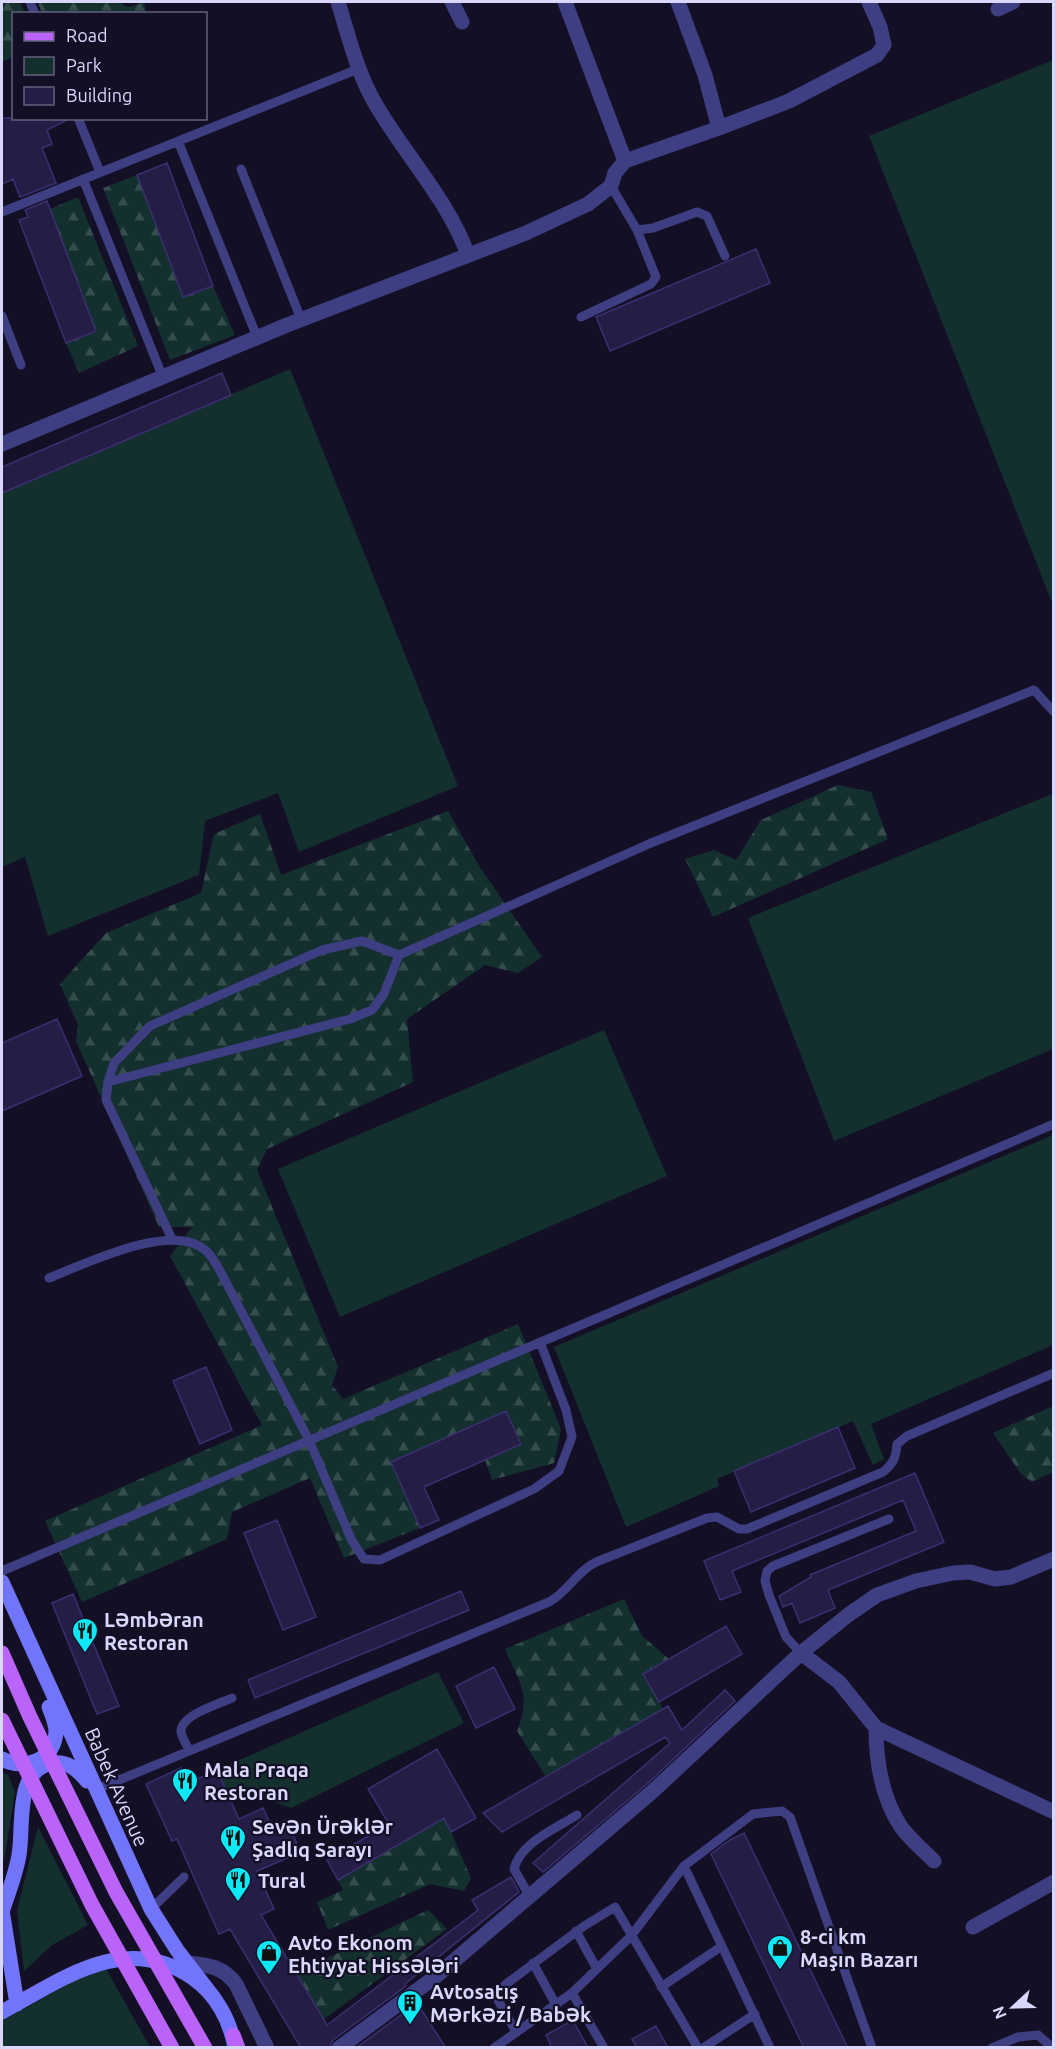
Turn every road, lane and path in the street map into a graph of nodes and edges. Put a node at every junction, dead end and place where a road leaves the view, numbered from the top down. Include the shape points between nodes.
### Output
1 (338, 2) edge
2 (452, 2) edge
3 (565, 2) edge
4 (678, 2) edge
5 (869, 2) edge
6 (1013, 2) edge
7 (998, 9) dead end
8 (462, 22) dead end
9 (358, 69) junction
10 (79, 120) edge
11 (719, 128) junction
12 (178, 141) junction
13 (625, 161) junction
14 (241, 169) dead end
15 (100, 172) junction
16 (83, 179) junction
17 (611, 186) junction
18 (2, 212) edge
19 (637, 230) junction
20 (468, 255) junction
21 (725, 255) dead end
22 (2, 316) edge
23 (580, 317) dead end
24 (301, 320) junction
25 (257, 337) junction
26 (21, 365) dead end
27 (162, 375) junction
28 (2, 444) edge
29 (1053, 712) edge
30 (399, 955) junction
31 (108, 1082) junction
32 (1053, 1124) edge
33 (172, 1239) junction
34 (49, 1278) dead end
35 (540, 1342) junction
36 (1053, 1373) edge
37 (309, 1440) junction
38 (889, 1519) dead end
39 (1053, 1558) edge
40 (2, 1571) edge
41 (2, 1583) edge
42 (2, 1653) edge
43 (801, 1653) junction
44 (232, 1698) dead end
45 (2, 1720) edge
46 (876, 1728) junction
47 (189, 1750) junction
48 (2, 1759) edge
49 (95, 1790) junction
50 (1053, 1812) edge
51 (577, 1815) dead end
52 (934, 1861) dead end
53 (684, 1866) junction
54 (184, 1877) dead end
55 (1053, 1882) edge
56 (530, 1897) junction
57 (151, 1909) junction
58 (2, 1911) edge
59 (973, 1927) dead end
60 (576, 1931) junction
61 (631, 1936) junction
62 (4, 1942) edge
63 (722, 1946) junction
64 (151, 1959) junction
65 (533, 1963) junction
66 (187, 1964) junction
67 (597, 1969) junction
68 (661, 1987) junction
69 (572, 1993) junction
70 (214, 1998) junction
71 (17, 2004) junction
72 (556, 2005) junction
73 (2, 2012) edge
74 (755, 2014) junction
75 (512, 2035) junction
76 (235, 2043) edge
77 (172, 2048) edge
78 (205, 2048) edge
79 (267, 2048) edge
80 (339, 2048) edge
81 (494, 2048) edge
82 (513, 2048) edge
83 (604, 2048) edge
84 (698, 2048) edge
85 (703, 2048) edge
86 (771, 2048) edge
87 (872, 2048) edge
88 (992, 2048) edge
89 (1053, 2048) edge

1 - 9 street
2 - 8 street
3 - 13 street
4 - 11 street via 705,75
5 - 11 street via 884,45 877,55 789,101
6 - 7 street
9 - 12 lane
9 - 20 street via 376,105 452,219
10 - 15 lane
11 - 13 street
12 - 15 lane
12 - 25 lane
13 - 17 street
14 - 24 lane
15 - 16 lane
16 - 18 lane
16 - 27 lane
17 - 19 lane
17 - 20 street via 588,204
19 - 21 lane via 697,212 707,216
19 - 23 lane via 656,277 651,284
20 - 24 street
22 - 26 lane
24 - 25 street
25 - 27 street
27 - 28 street
29 - 30 lane via 1034,690 651,843
30 - 31 lane via 384,994 372,1010
30 - 31 lane via 362,941 322,950 150,1026 114,1063
31 - 33 lane via 106,1100
32 - 35 lane
33 - 34 lane via 144,1242
33 - 37 lane via 205,1250 219,1269
35 - 37 lane
35 - 37 lane via 572,1437 559,1471 534,1489 380,1560 364,1559 352,1541
36 - 47 lane via 907,1436 897,1444 896,1458 883,1472 747,1529 707,1518 596,1562 584,1568 566,1590 549,1602
37 - 40 lane
38 - 43 lane via 767,1571 769,1595 786,1637
39 - 43 street via 1011,1577 995,1579 970,1572 953,1573 877,1595
41 - 48 main road via 56,1728 52,1747 36,1762 25,1765
41 - 49 main road, Babek Avenue
42 - 78 main road, bridge via 116,1892
43 - 46 street via 839,1682
43 - 56 street via 654,1791
44 - 47 lane via 184,1722 181,1731
45 - 77 main road, bridge via 92,1905
46 - 50 street
46 - 52 street via 878,1771 888,1800 902,1827
47 - 49 lane
49 - 57 main road, Babek Avenue
49 - 58 main road via 70,1765 51,1764 32,1775 25,1789 19,1858
51 - 56 lane via 517,1859 514,1869
53 - 61 lane
53 - 63 lane
53 - 87 lane via 753,1814 782,1811 790,1817
54 - 57 lane
55 - 59 street
56 - 80 street via 435,1977
57 - 66 main road, Babek Avenue
58 - 62 main road
60 - 61 lane via 615,1907
60 - 65 lane
60 - 67 lane
61 - 67 lane
61 - 68 lane
62 - 71 main road
63 - 68 lane
63 - 74 lane
64 - 66 street
64 - 70 main road via 182,1970
64 - 71 main road via 117,1958 101,1962
65 - 72 lane
65 - 75 lane via 494,1993
66 - 70 main road, Babek Avenue
66 - 79 street via 218,1968 229,1975
67 - 69 lane
68 - 84 lane
69 - 72 lane
69 - 83 lane
70 - 76 main road
71 - 73 main road
72 - 75 lane
74 - 85 lane
74 - 86 lane
75 - 81 lane
75 - 82 lane
88 - 89 lane via 1018,2037 1038,2035

